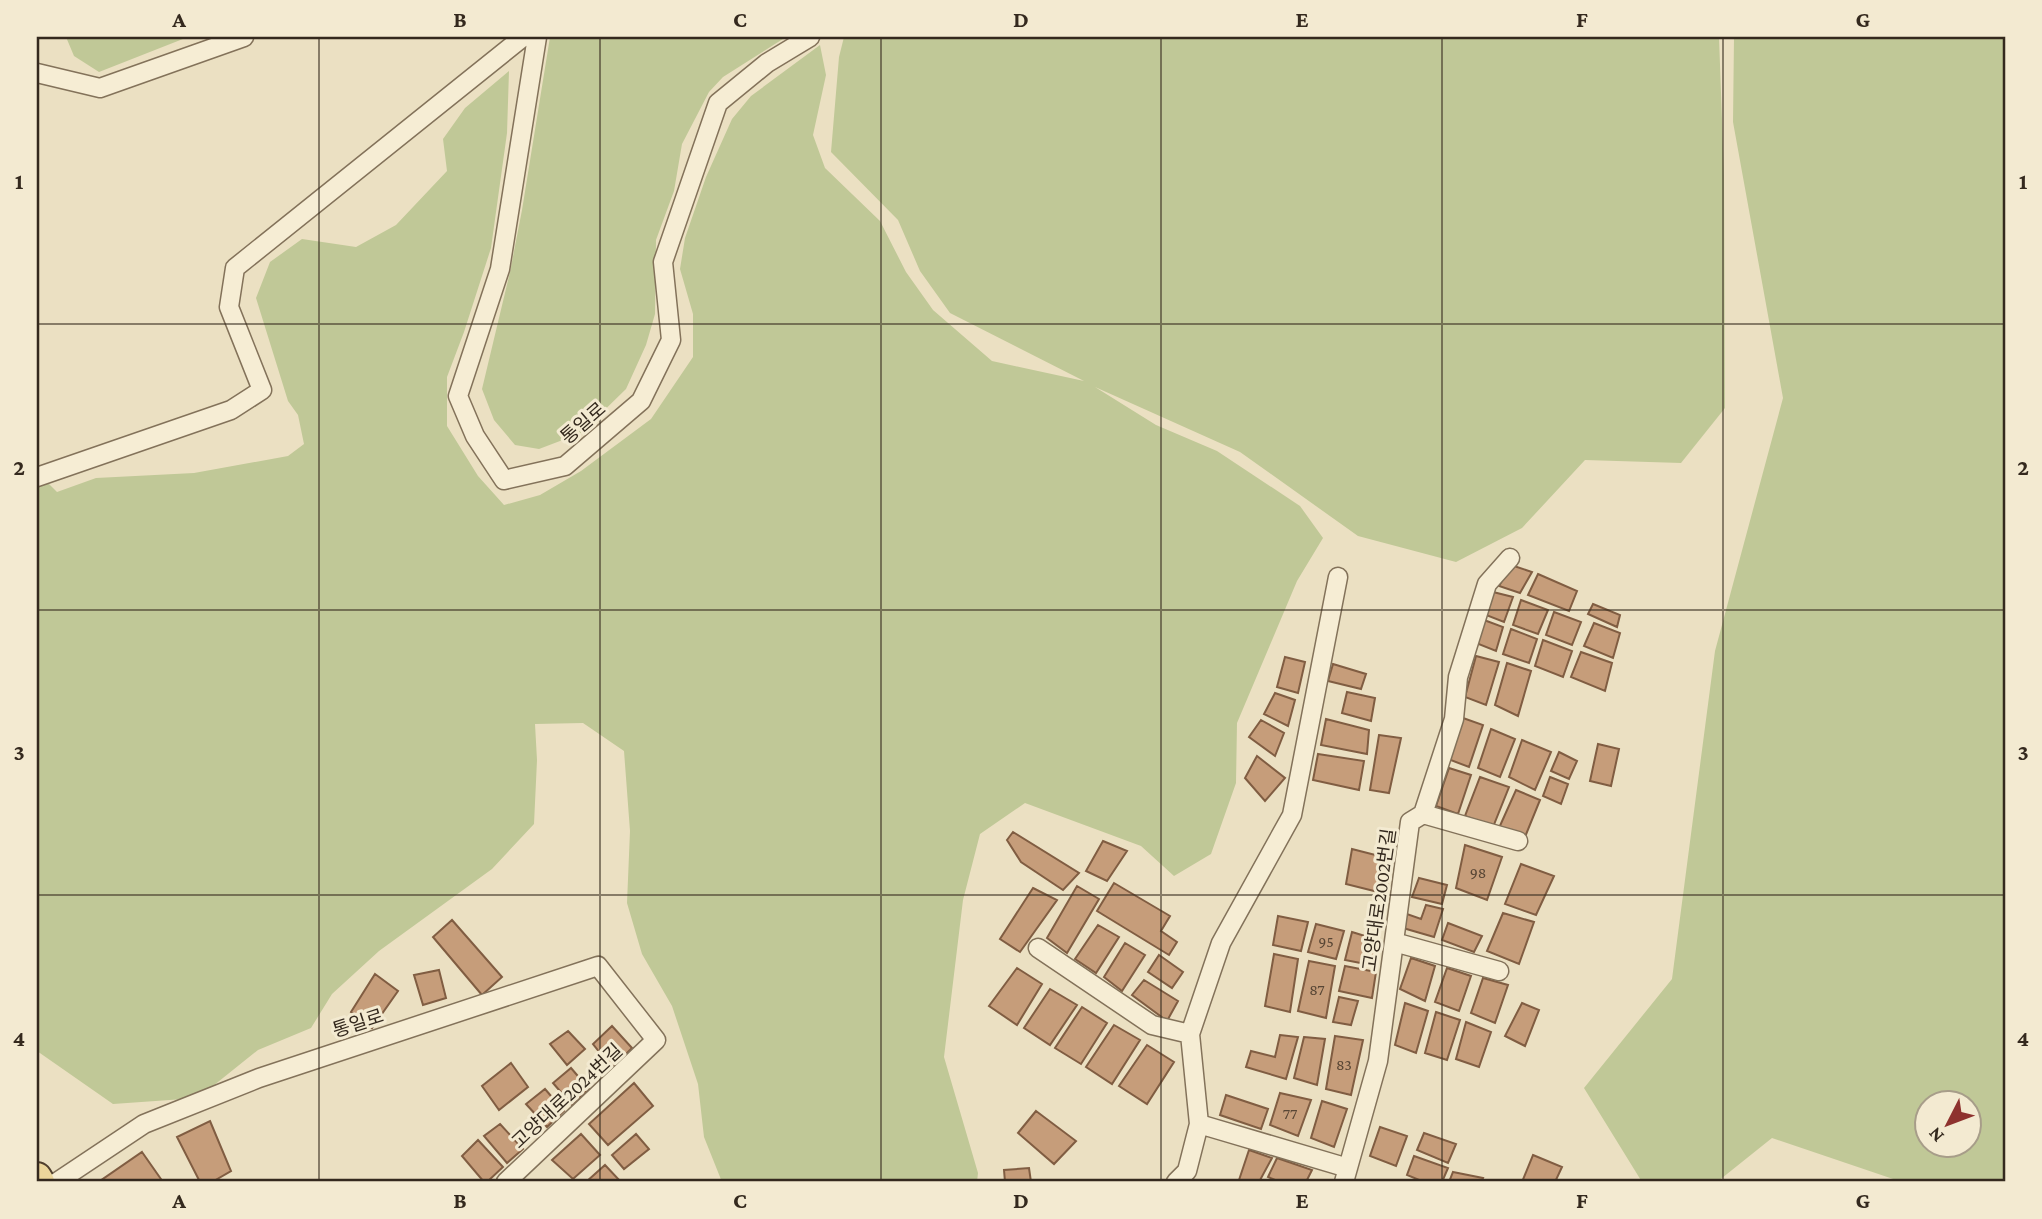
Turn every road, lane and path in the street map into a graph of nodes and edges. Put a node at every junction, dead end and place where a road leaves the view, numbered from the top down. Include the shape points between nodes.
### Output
1 (244, 37) edge
2 (523, 37) edge
3 (537, 37) edge
4 (810, 37) edge
5 (37, 73) edge
6 (37, 477) edge
7 (1510, 558) dead end
8 (1338, 577) dead end
9 (1423, 814) junction
10 (1518, 841) dead end
11 (1394, 942) junction
12 (1038, 948) dead end
13 (1499, 971) dead end
14 (1190, 1034) junction
15 (656, 1040) joint
16 (1199, 1124) junction
17 (1346, 1175) edge
18 (37, 1178) edge
19 (40, 1182) edge
20 (57, 1182) edge
21 (506, 1182) edge
22 (1176, 1182) edge

1 - 5 street via 100,88
2 - 6 street via 235,268 229,307 262,390 231,410
3 - 4 street, 통일로 via 500,270 458,396 475,436 504,481 565,466 640,401 671,340 663,262 718,103 767,63
7 - 9 street, 고양대로2002번길 via 1487,584 1458,677 1454,719
8 - 14 street via 1292,815 1221,943
9 - 10 street
9 - 11 street, 고양대로2002번길 via 1410,822
11 - 13 street
11 - 17 street, 고양대로2002번길 via 1378,1062
12 - 14 street via 1152,1025
14 - 16 street
15 - 20 street, 통일로 via 598,966 233,1088 144,1124
15 - 21 street, 고양대로2024번길
16 - 17 street
16 - 22 street via 1186,1171
18 - 19 main road

